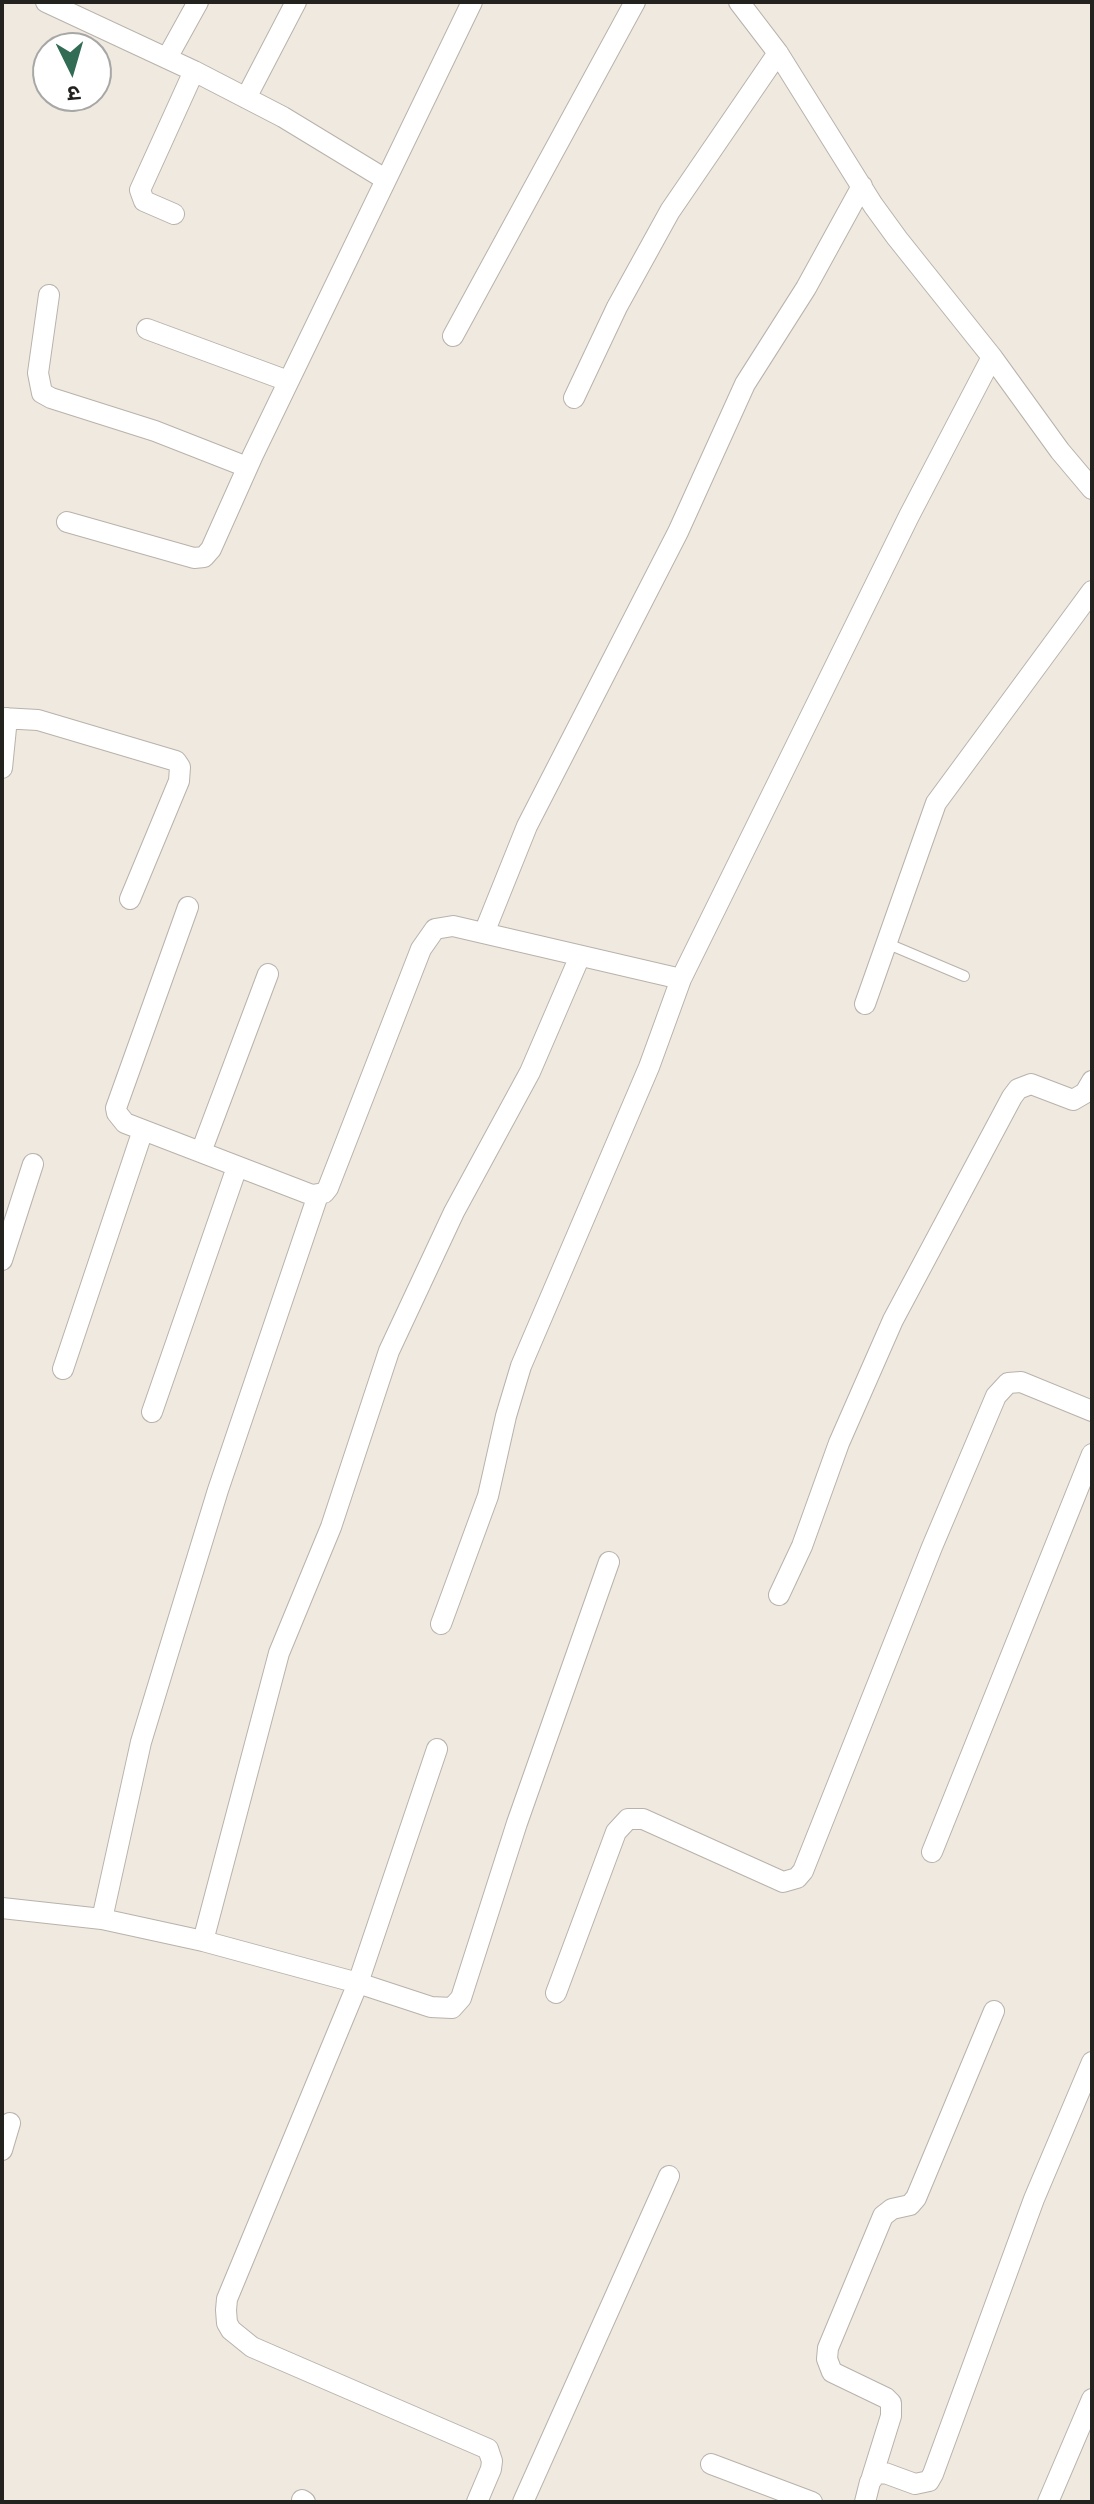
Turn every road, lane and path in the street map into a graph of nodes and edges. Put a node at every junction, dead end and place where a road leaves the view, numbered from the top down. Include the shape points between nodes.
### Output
1 (46, 2) edge
2 (198, 2) edge
3 (296, 2) edge
4 (472, 2) edge
5 (635, 2) edge
6 (740, 2) edge
7 (778, 53) junction
8 (167, 58) junction
9 (194, 71) junction
10 (246, 98) junction
11 (385, 179) junction
12 (862, 186) junction
13 (174, 214) dead end
14 (49, 295) dead end
15 (147, 329) dead end
16 (453, 336) dead end
17 (992, 357) junction
18 (288, 381) junction
19 (574, 398) dead end
20 (247, 467) junction
21 (1092, 489) edge
22 (67, 522) dead end
23 (1092, 591) edge
24 (4, 718) edge
25 (2, 768) edge
26 (130, 899) dead end
27 (188, 907) dead end
28 (484, 933) junction
29 (886, 943) junction
30 (580, 956) junction
31 (268, 974) dead end
32 (964, 976) dead end
33 (681, 979) junction
34 (865, 1004) dead end
35 (1092, 1081) edge
36 (143, 1130) junction
37 (201, 1152) junction
38 (33, 1164) dead end
39 (237, 1167) junction
40 (318, 1195) junction
41 (2, 1260) edge
42 (63, 1369) dead end
43 (1092, 1411) edge
44 (152, 1412) dead end
45 (1092, 1454) edge
46 (609, 1562) dead end
47 (779, 1595) dead end
48 (441, 1624) dead end
49 (437, 1749) dead end
50 (932, 1852) dead end
51 (2, 1908) edge
52 (102, 1919) junction
53 (203, 1941) junction
54 (358, 1983) junction
55 (556, 1993) dead end
56 (994, 2011) dead end
57 (1092, 2062) edge
58 (10, 2123) dead end
59 (2, 2150) edge
60 (669, 2176) dead end
61 (1092, 2399) edge
62 (711, 2464) dead end
63 (872, 2477) junction
64 (479, 2496) edge
65 (500, 2502) edge
66 (523, 2502) edge
67 (812, 2502) edge
68 (865, 2502) edge
69 (1048, 2502) edge

1 - 8 street
2 - 8 street
3 - 10 street
4 - 11 street
5 - 16 street
6 - 7 street
7 - 12 street
7 - 19 street via 670,211
8 - 9 street
9 - 10 street
9 - 13 street via 140,190 144,201
10 - 11 street
11 - 18 street
12 - 17 street
12 - 28 street via 745,384 678,532 527,826
14 - 20 street via 38,373 42,393
15 - 18 street
17 - 21 street
17 - 33 street
18 - 20 street
20 - 22 street via 204,557
23 - 29 street via 936,803
24 - 25 street
24 - 26 street via 58,725 176,761 179,781
27 - 36 street via 116,1108 120,1118
28 - 30 street
28 - 40 street via 443,926 429,936 328,1188
29 - 32 lane
29 - 34 street
30 - 33 street
30 - 53 street via 530,1072 454,1212 389,1351 331,1527 279,1653
31 - 37 street
33 - 48 street via 649,1067 521,1366 488,1496
35 - 47 street via 1073,1100 1031,1084 1012,1097 893,1320
36 - 37 street
36 - 42 street
37 - 39 street
38 - 41 street
39 - 40 street
39 - 44 street
40 - 52 street via 218,1490 141,1742
43 - 55 street via 1021,1382 1008,1383 996,1396 797,1878 783,1882 643,1819 628,1819 616,1832
45 - 50 street
46 - 54 street via 461,1998 452,2008 441,2008
49 - 54 street
51 - 52 street
52 - 53 street
53 - 54 street
54 - 64 street via 227,2299 227,2323 252,2347 488,2449 492,2461
56 - 63 street via 916,2198 880,2221 828,2348 832,2372 891,2403
57 - 63 street via 1034,2199 933,2474 922,2484 885,2473
58 - 59 street
60 - 66 street
61 - 69 street
62 - 67 street
63 - 68 street
64 - 65 street

